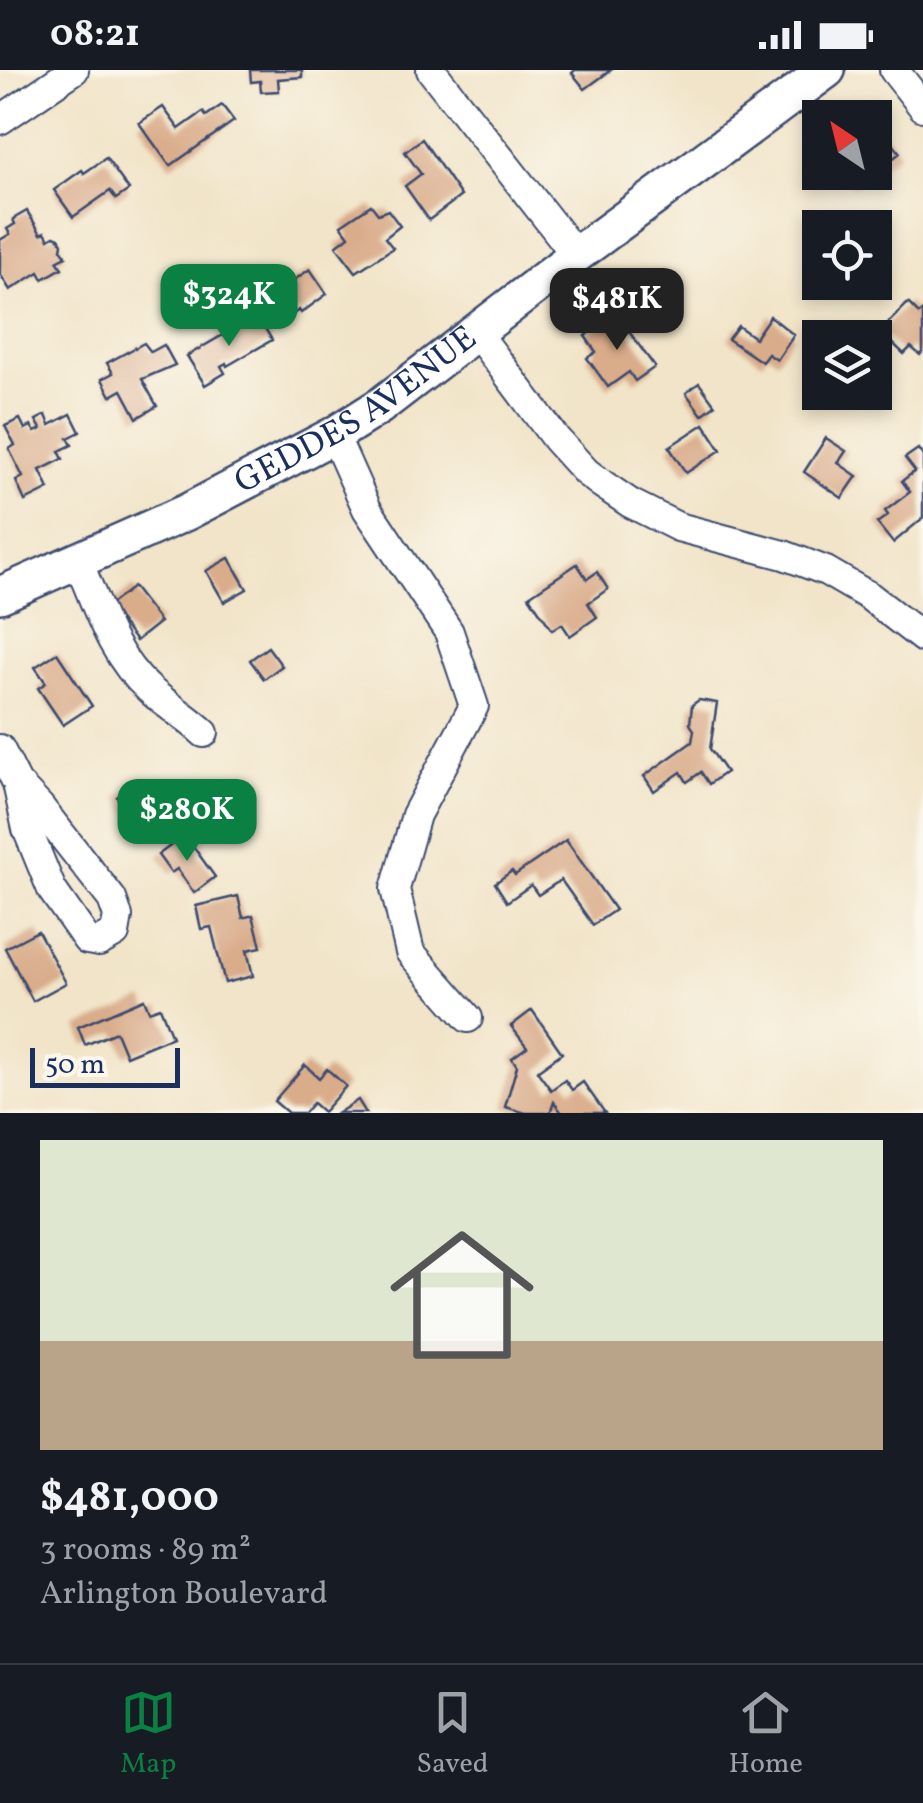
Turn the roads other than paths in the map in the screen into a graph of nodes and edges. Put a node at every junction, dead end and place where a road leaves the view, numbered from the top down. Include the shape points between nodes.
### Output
1 (74, 70) edge
2 (431, 70) edge
3 (827, 70) edge
4 (894, 70) edge
5 (923, 107) edge
6 (0, 120) edge
7 (576, 255) junction
8 (476, 332) junction
9 (334, 435) junction
10 (77, 559) junction
11 (0, 594) edge
12 (923, 638) edge
13 (204, 734) dead end
14 (0, 748) edge
15 (18, 783) junction
16 (468, 1018) dead end

1 - 6 street
2 - 7 street
3 - 7 main road, GEDDES AVENUE
4 - 5 street
7 - 8 main road, GEDDES AVENUE
8 - 9 main road, GEDDES AVENUE
8 - 12 street via 556,439 602,484 678,526 826,571
9 - 10 main road, GEDDES AVENUE via 187,512
9 - 16 street via 368,509 449,632 474,706 416,815 395,889 410,952
10 - 11 main road, GEDDES AVENUE
10 - 13 street via 129,667
14 - 15 street
15 - 15 street via 52,890 87,940 99,942 115,932 112,900

